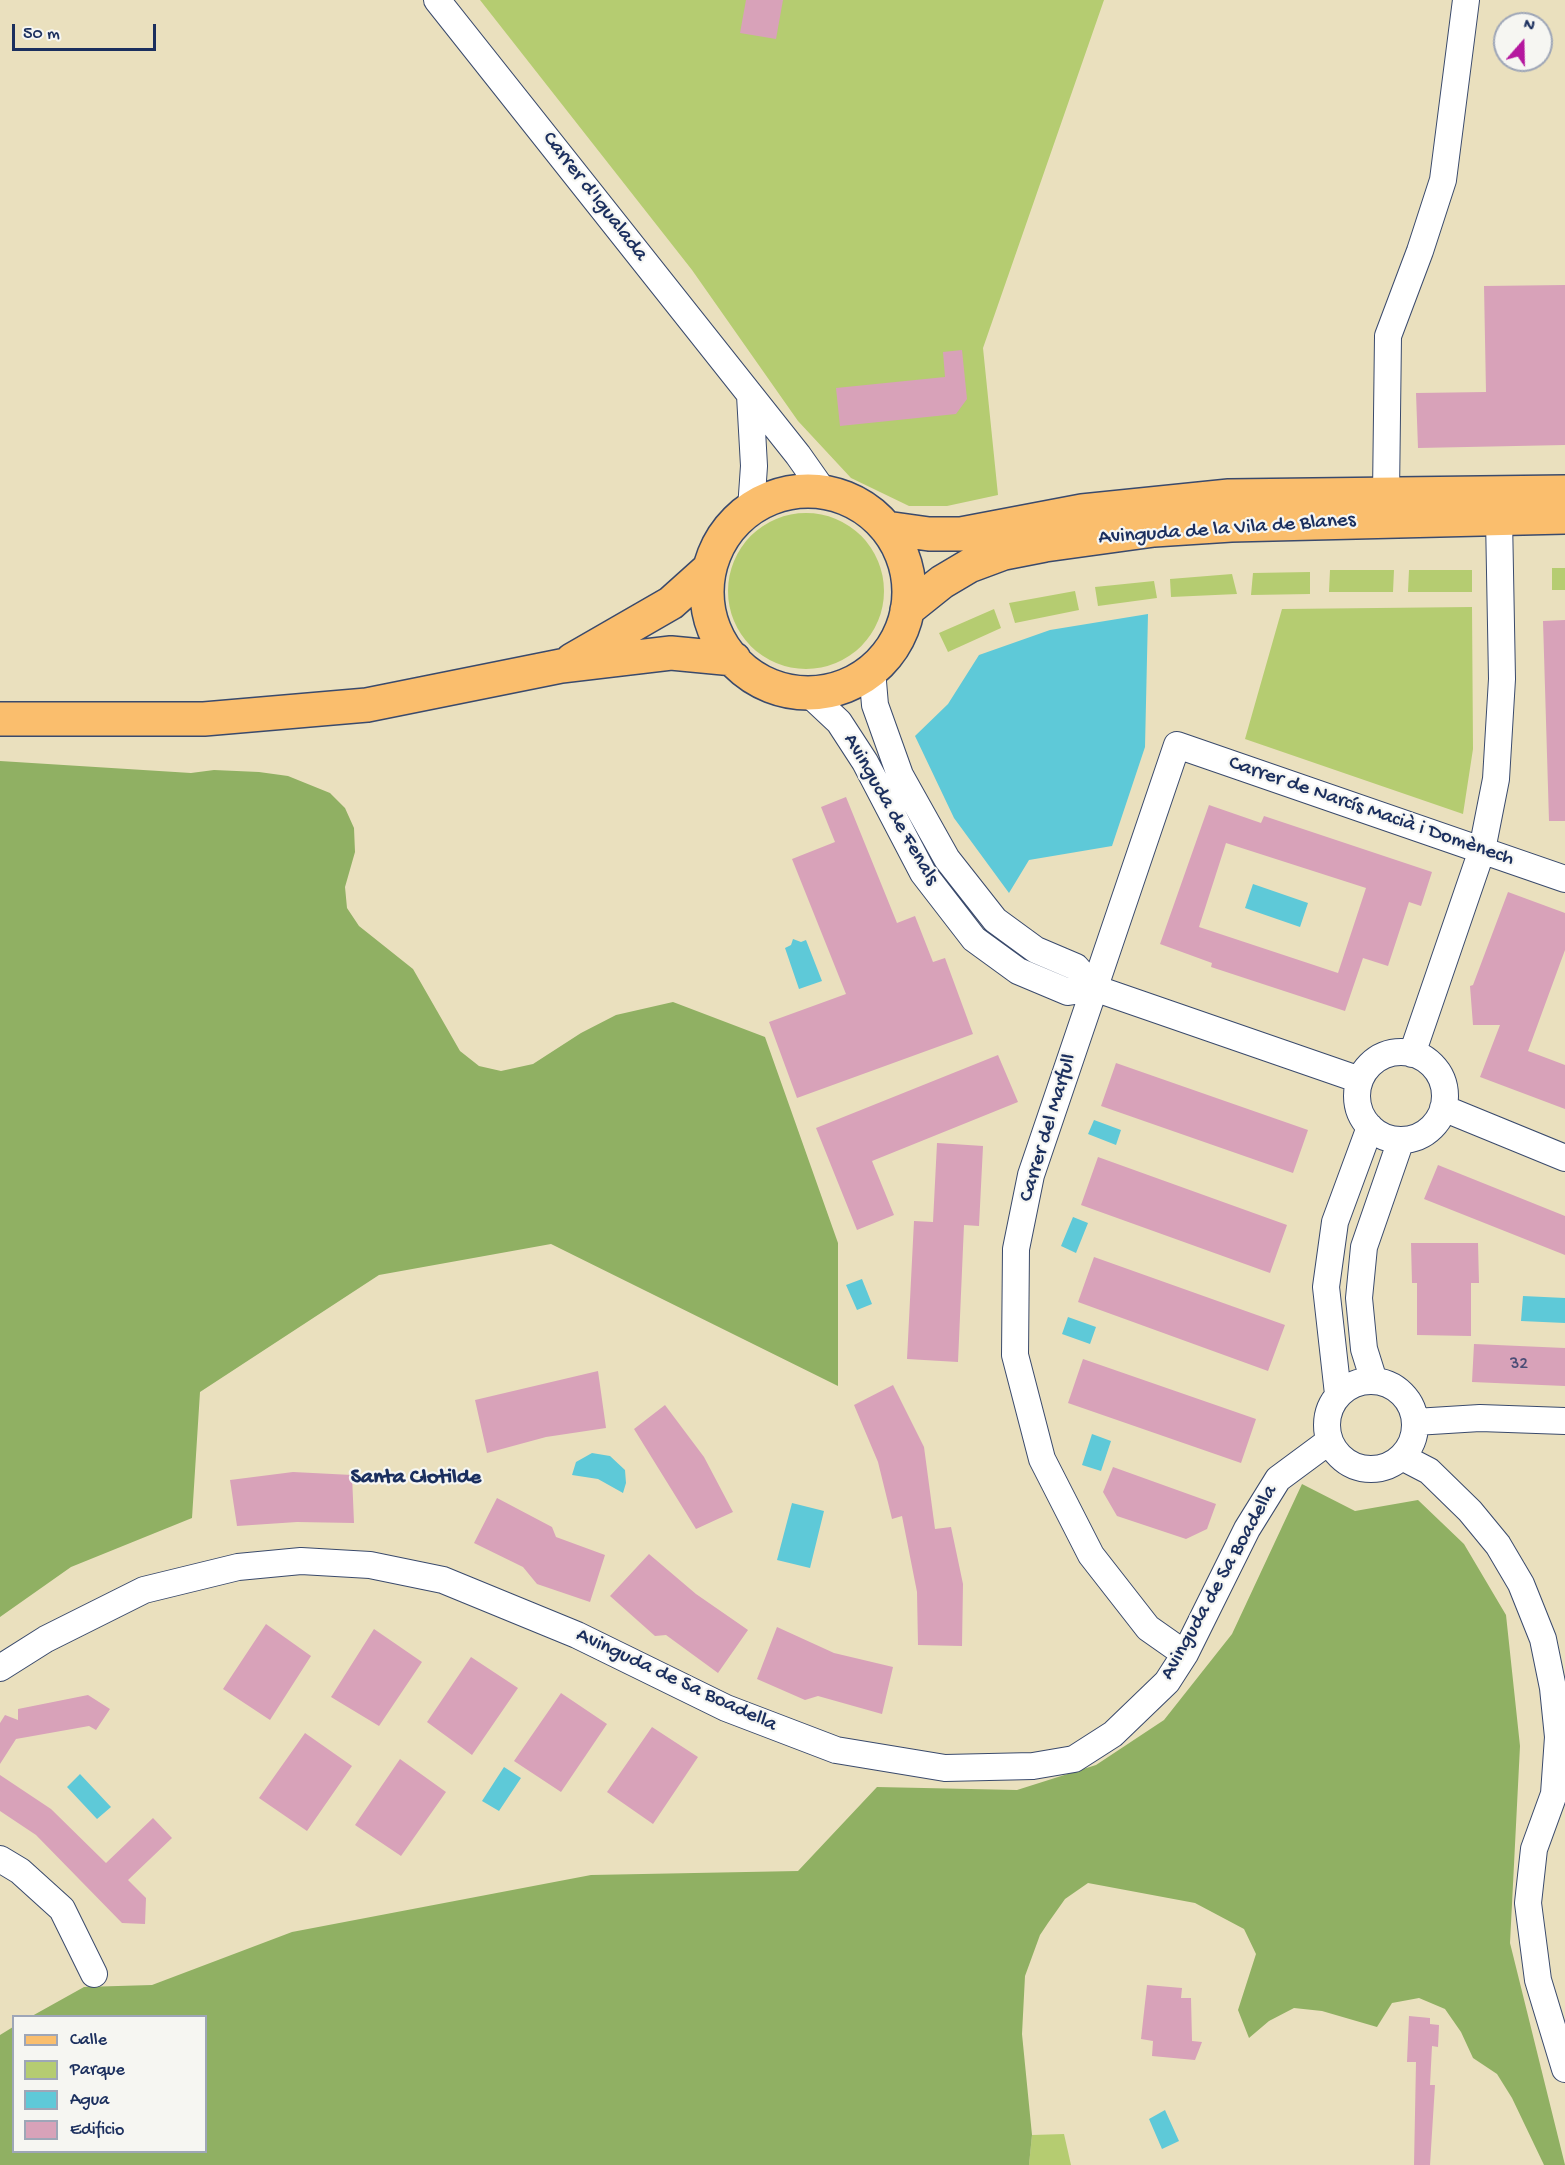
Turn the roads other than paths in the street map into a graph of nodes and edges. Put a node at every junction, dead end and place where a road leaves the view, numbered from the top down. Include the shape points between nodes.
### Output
1 (437, 0) edge
2 (1466, 0) edge
3 (750, 395) junction
4 (824, 492) junction
5 (1565, 492) edge
6 (1386, 494) junction
7 (751, 509) junction
8 (1565, 517) edge
9 (1499, 518) junction
10 (886, 528) junction
11 (710, 568) junction
12 (907, 610) junction
13 (734, 659) junction
14 (561, 666) junction
15 (872, 670) junction
16 (807, 692) junction
17 (0, 719) edge
18 (1177, 745) joint
19 (1482, 850) junction
20 (1565, 879) edge
21 (1094, 988) junction
22 (1412, 1054) junction
23 (1360, 1080) junction
24 (1443, 1108) junction
25 (1370, 1127) junction
26 (1401, 1140) junction
27 (1565, 1158) edge
28 (1374, 1381) junction
29 (1338, 1395) junction
30 (1565, 1421) edge
31 (1415, 1422) junction
32 (1328, 1442) junction
33 (1402, 1457) junction
34 (1185, 1654) junction
35 (0, 1668) edge
36 (1562, 1741) edge
37 (1559, 1788) edge
38 (0, 1859) edge
39 (94, 1974) dead end
40 (1565, 2069) edge

1 - 3 street, Carrer d'Igualada
2 - 6 street via 1443,180 1388,336
3 - 4 street, Carrer d'Igualada
3 - 7 street via 754,466
4 - 7 main road via 799,491
4 - 10 main road via 862,507
5 - 6 main road
6 - 10 main road via 1229,496 1152,502 961,534
7 - 11 main road via 727,531
8 - 9 main road, Avinguda de la Vila de Blanes
9 - 12 main road, Avinguda de la Vila de Blanes via 1231,525 1154,530 1045,545 997,555 969,566
9 - 19 street via 1502,679 1496,779
10 - 12 main road via 897,544 907,572
11 - 13 main road via 711,617 722,644
11 - 14 main road via 670,603
12 - 15 main road via 892,647
13 - 14 main road via 671,653
13 - 16 main road via 770,685
14 - 17 main road via 367,705 204,719
15 - 16 main road via 841,687
15 - 21 street, Avinguda de Fenals via 875,705 900,775 947,859 995,920 1036,950 1076,967
16 - 21 street, Avinguda de Fenals via 839,722 865,762 923,873 974,939 1018,971 1068,992
18 - 19 street, Carrer de Narcís Macià i Domènech
18 - 21 street, Carrer del Marfull
19 - 20 street, Carrer de Narcís Macià i Domènech
19 - 22 street
21 - 23 street, Avinguda de Fenals
21 - 34 street, Carrer del Marfull via 1031,1175 1017,1249 1015,1355 1042,1459 1091,1555 1148,1628
22 - 23 street via 1399,1052 1381,1057
22 - 24 street via 1435,1069 1445,1095
23 - 25 street via 1358,1105
24 - 26 street via 1428,1131
24 - 27 street
25 - 26 street via 1390,1139
25 - 29 street via 1335,1222 1326,1287
26 - 28 street via 1364,1247 1359,1298 1364,1350
28 - 29 street via 1354,1384
28 - 31 street via 1391,1385 1409,1402
29 - 32 street via 1326,1418
30 - 31 street via 1480,1418
31 - 33 street via 1412,1444
32 - 33 street via 1347,1464 1371,1471
32 - 34 street, Avinguda de Sa Boadella via 1278,1479 1247,1529
33 - 36 street via 1429,1471 1470,1511 1498,1545 1521,1584 1543,1639
34 - 35 street, Avinguda de Sa Boadella via 1167,1682 1139,1712 1074,1759 1033,1766 945,1768 836,1750 726,1708 577,1635 443,1580 370,1565 301,1561 238,1568 144,1590 46,1639
36 - 37 street
37 - 40 street via 1534,1849 1528,1903 1538,1980
38 - 39 street via 20,1871 62,1909

